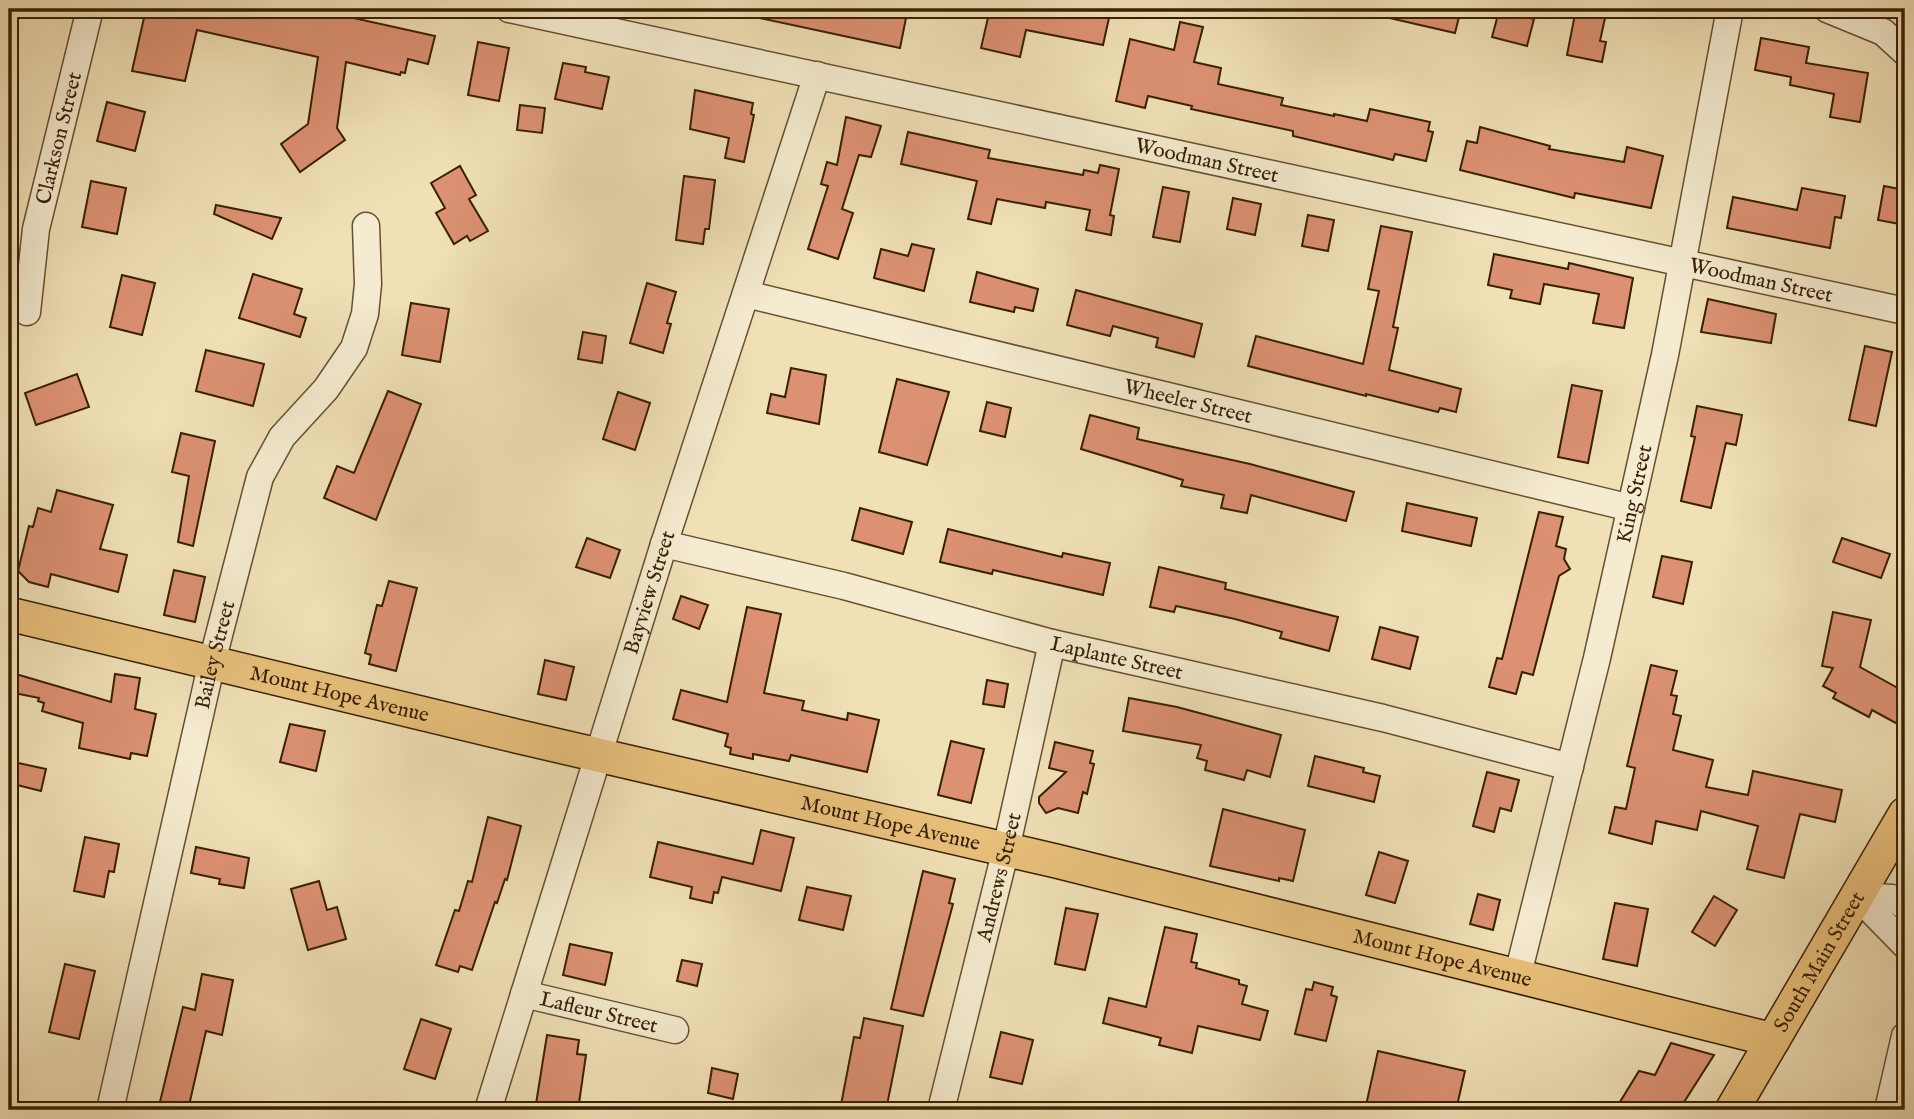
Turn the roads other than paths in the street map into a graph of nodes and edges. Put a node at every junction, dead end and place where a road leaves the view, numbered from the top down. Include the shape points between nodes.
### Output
1 (90, 9) edge
2 (514, 9) edge
3 (1730, 9) edge
4 (1827, 9) edge
5 (1905, 52) edge
6 (817, 75) junction
7 (366, 226) dead end
8 (1682, 263) junction
9 (746, 294) junction
10 (1905, 311) edge
11 (27, 312) dead end
12 (1631, 508) junction
13 (664, 544) junction
14 (9, 614) edge
15 (1052, 643) junction
16 (212, 662) junction
17 (600, 756) junction
18 (1570, 767) junction
19 (1905, 814) edge
20 (1006, 849) junction
21 (1857, 896) junction
22 (1905, 906) edge
23 (1905, 944) edge
24 (1518, 974) junction
25 (524, 994) junction
26 (675, 1030) dead end
27 (1905, 1036) edge
28 (1773, 1040) junction
29 (110, 1110) edge
30 (488, 1110) edge
31 (941, 1110) edge
32 (1732, 1110) edge
33 (1888, 1110) edge

1 - 11 street, Clarkson Street via 36,229
2 - 6 street, Woodman Street
3 - 8 street, King Street
4 - 5 street via 1882,32
6 - 8 street, Woodman Street
6 - 9 street, Bayview Street
7 - 16 street, Bailey Street via 368,284 354,348 282,437 260,477
8 - 10 street, Woodman Street
8 - 12 street, King Street
9 - 12 street, Wheeler Street
9 - 13 street, Bayview Street
12 - 18 street, King Street
13 - 15 street, Laplante Street via 844,586
13 - 17 street, Bayview Street
14 - 16 main road, Mount Hope Avenue
15 - 18 street, Laplante Street via 1383,718
15 - 20 street, Andrews Street
16 - 17 main road, Mount Hope Avenue
16 - 29 street, Bailey Street
17 - 20 main road, Mount Hope Avenue
17 - 25 street, Bayview Street
18 - 24 street, King Street
19 - 21 main road, South Main Street
20 - 24 main road, Mount Hope Avenue
20 - 31 street, Andrews Street
21 - 22 street via 1892,898
21 - 23 street
21 - 28 main road, South Main Street
24 - 28 main road, Mount Hope Avenue
25 - 26 street, Lafleur Street
25 - 30 street, Bayview Street
27 - 33 street
28 - 32 main road, South Main Street

